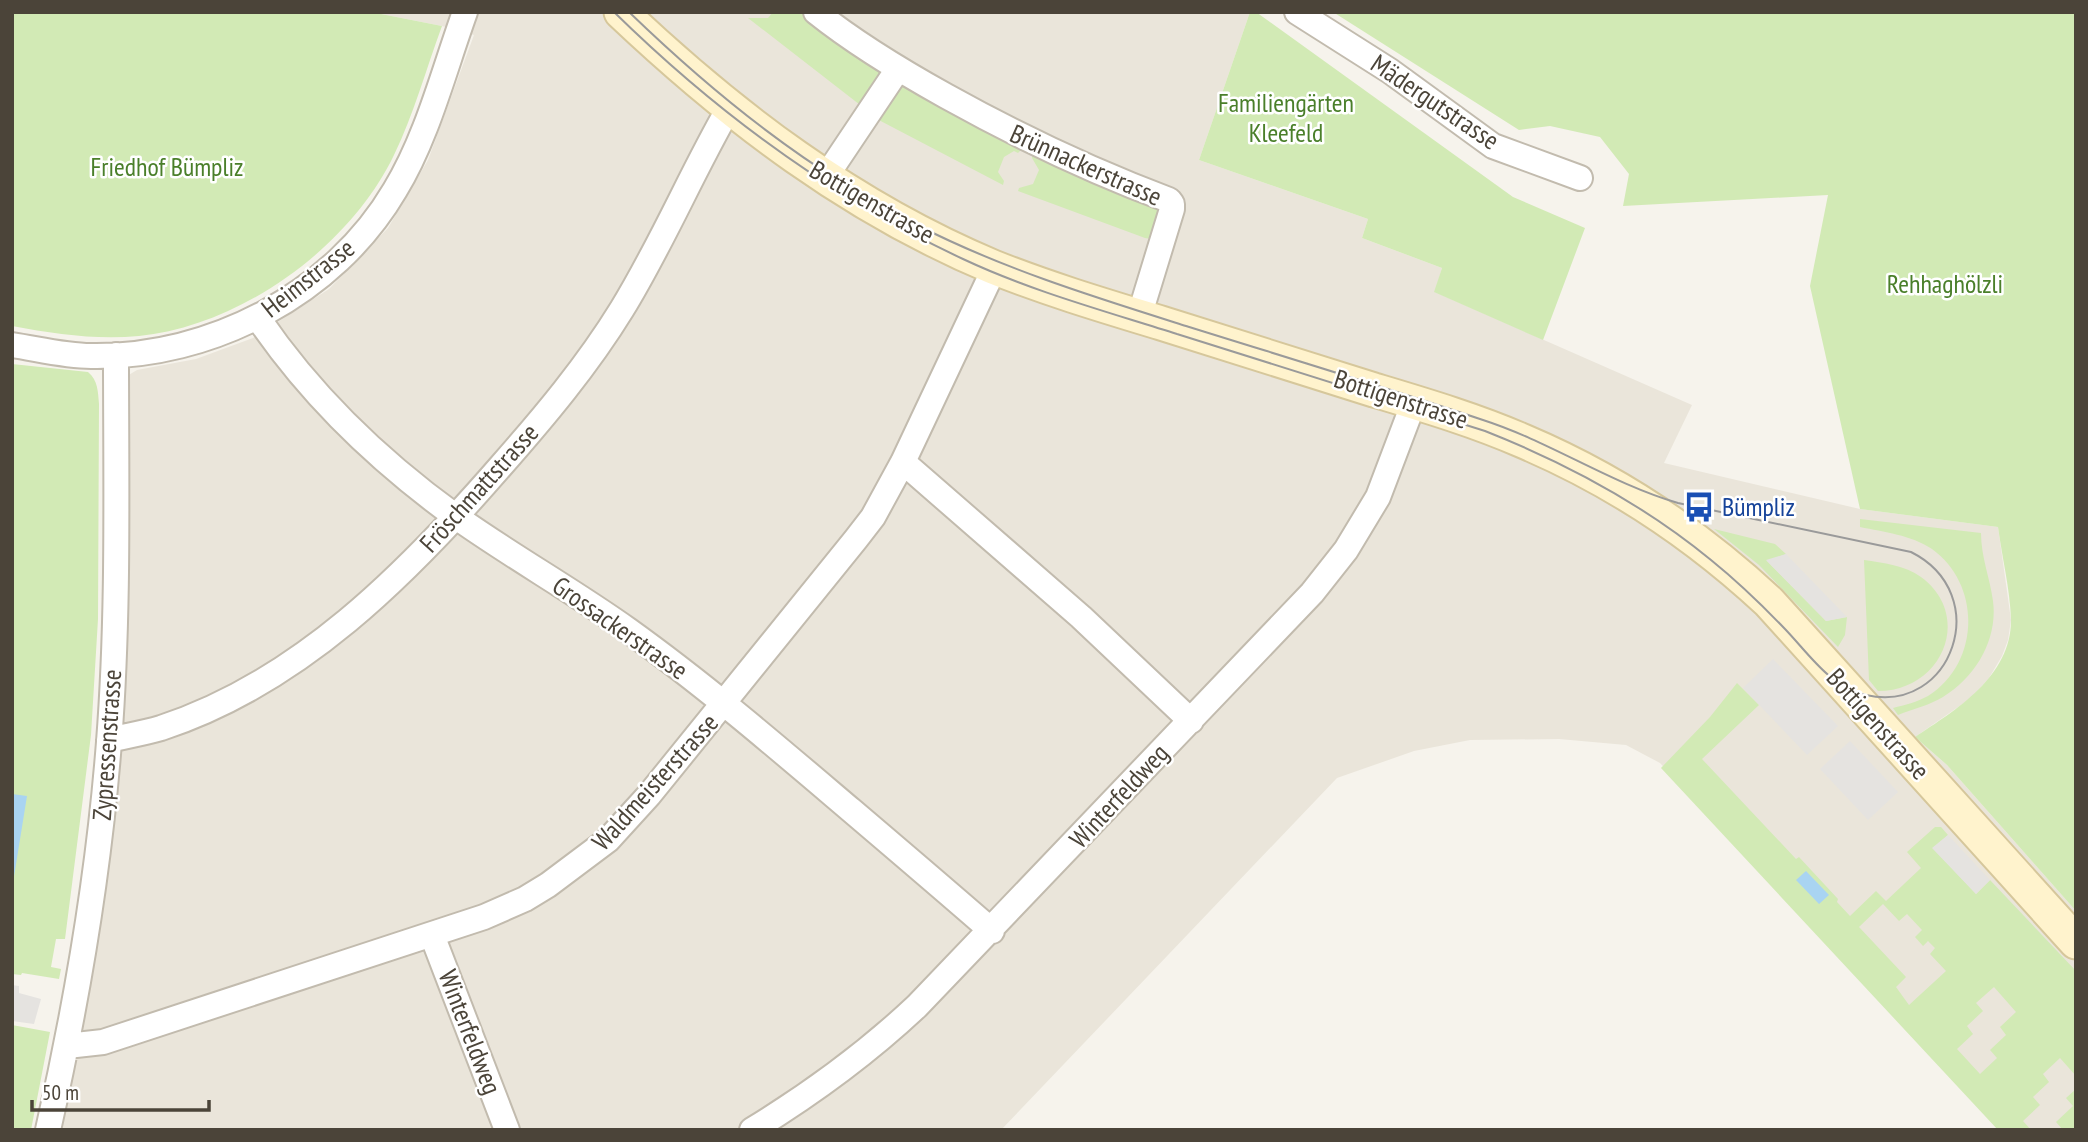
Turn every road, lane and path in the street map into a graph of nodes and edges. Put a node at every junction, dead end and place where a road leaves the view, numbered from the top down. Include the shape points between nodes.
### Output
1 (465, 12) edge
2 (621, 12) edge
3 (816, 12) edge
4 (1297, 12) edge
5 (898, 69) junction
6 (729, 108) junction
7 (825, 178) junction
8 (1580, 178) dead end
9 (995, 267) junction
10 (1139, 317) junction
11 (258, 318) junction
12 (12, 345) edge
13 (116, 355) junction
14 (1414, 402) junction
15 (903, 462) junction
16 (457, 517) junction
17 (725, 703) junction
18 (1191, 720) junction
19 (109, 740) junction
20 (992, 931) junction
21 (432, 935) junction
22 (2076, 942) edge
23 (67, 1046) junction
24 (48, 1130) edge
25 (507, 1130) edge
26 (751, 1130) edge

1 - 11 street, Heimstrasse via 409,165 382,210 337,260
2 - 6 street, Bottigenstrasse
3 - 5 street, Brünnackerstrasse
4 - 8 street, Mädergutstrasse via 1390,71 1493,146
5 - 7 street
5 - 10 street, Brünnackerstrasse via 1063,158 1169,200 1172,209
6 - 7 street, Bottigenstrasse
6 - 16 street, Fröschmattstrasse via 621,311 559,398
7 - 9 street, Bottigenstrasse via 914,230
9 - 10 street, Bottigenstrasse
9 - 15 street, Waldmeisterstrasse
10 - 14 street, Bottigenstrasse
11 - 13 street, Heimstrasse via 191,342
11 - 16 street, Grossackerstrasse via 290,363 346,424
12 - 13 street, Heimstrasse
13 - 19 street, Zypressenstrasse via 116,621
14 - 18 street, Winterfeldweg via 1378,497 1346,550 1312,593
14 - 22 street, Bottigenstrasse via 1522,440 1579,467 1664,516 1723,560 1791,626
15 - 17 street, Waldmeisterstrasse via 873,517
15 - 18 street
16 - 17 street, Grossackerstrasse via 626,629
16 - 19 street, Fröschmattstrasse via 384,589 271,677 186,719
17 - 20 street, Grossackerstrasse
17 - 21 street, Waldmeisterstrasse via 649,795 591,855 525,899
18 - 20 street, Winterfeldweg
19 - 23 street, Zypressenstrasse via 103,814
20 - 26 street, Winterfeldweg via 874,1045
21 - 23 street, Waldmeisterstrasse via 103,1042
21 - 25 street, Winterfeldweg
23 - 24 street, Zypressenstrasse

